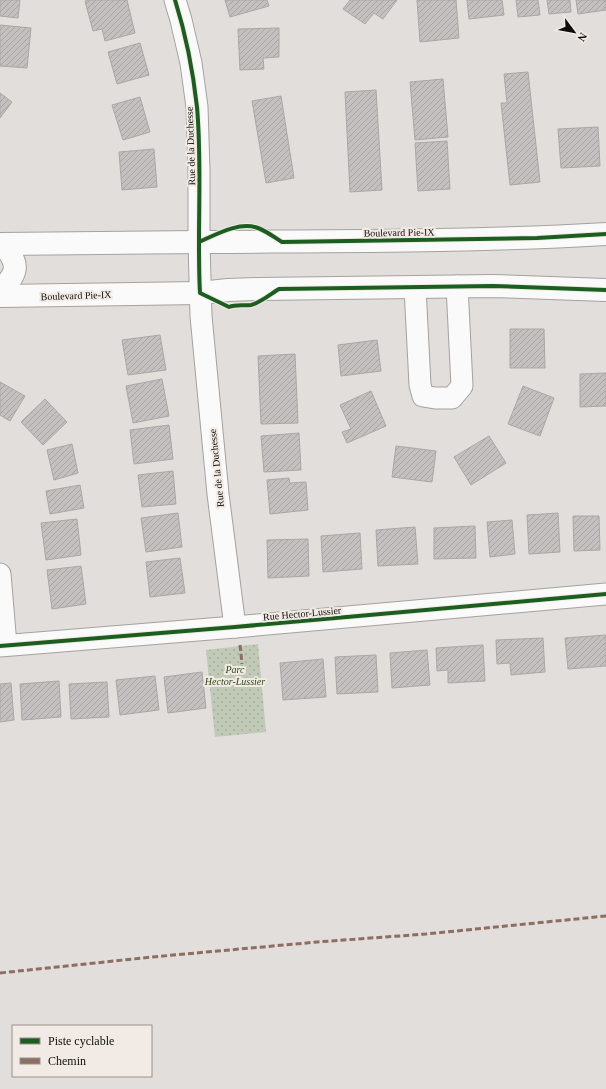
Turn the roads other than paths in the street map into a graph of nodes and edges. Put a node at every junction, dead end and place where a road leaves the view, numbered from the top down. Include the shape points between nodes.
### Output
1 (175, 0) edge
2 (606, 234) edge
3 (198, 242) junction
4 (2, 244) edge
5 (457, 286) junction
6 (415, 287) junction
7 (606, 290) edge
8 (0, 293) edge
9 (200, 293) junction
10 (0, 296) edge
11 (0, 574) edge
12 (606, 594) edge
13 (235, 627) junction
14 (3, 646) edge

1 - 3 street, Rue de la Duchesse via 190,63 197,108 200,170
2 - 3 main road, Boulevard Pie-IX via 537,238
3 - 4 main road, Boulevard Pie-IX
3 - 9 street, Rue de la Duchesse
4 - 8 main road via 11,254 15,269
5 - 6 main road, Boulevard Pie-IX
5 - 6 street via 462,386 452,398 423,396 420,385
5 - 7 main road, Boulevard Pie-IX
6 - 9 main road, Boulevard Pie-IX via 280,288
9 - 10 main road, Boulevard Pie-IX
9 - 13 street, Rue de la Duchesse via 209,411
11 - 14 street
12 - 13 street, Rue Hector-Lussier
13 - 14 street, Rue Hector-Lussier

